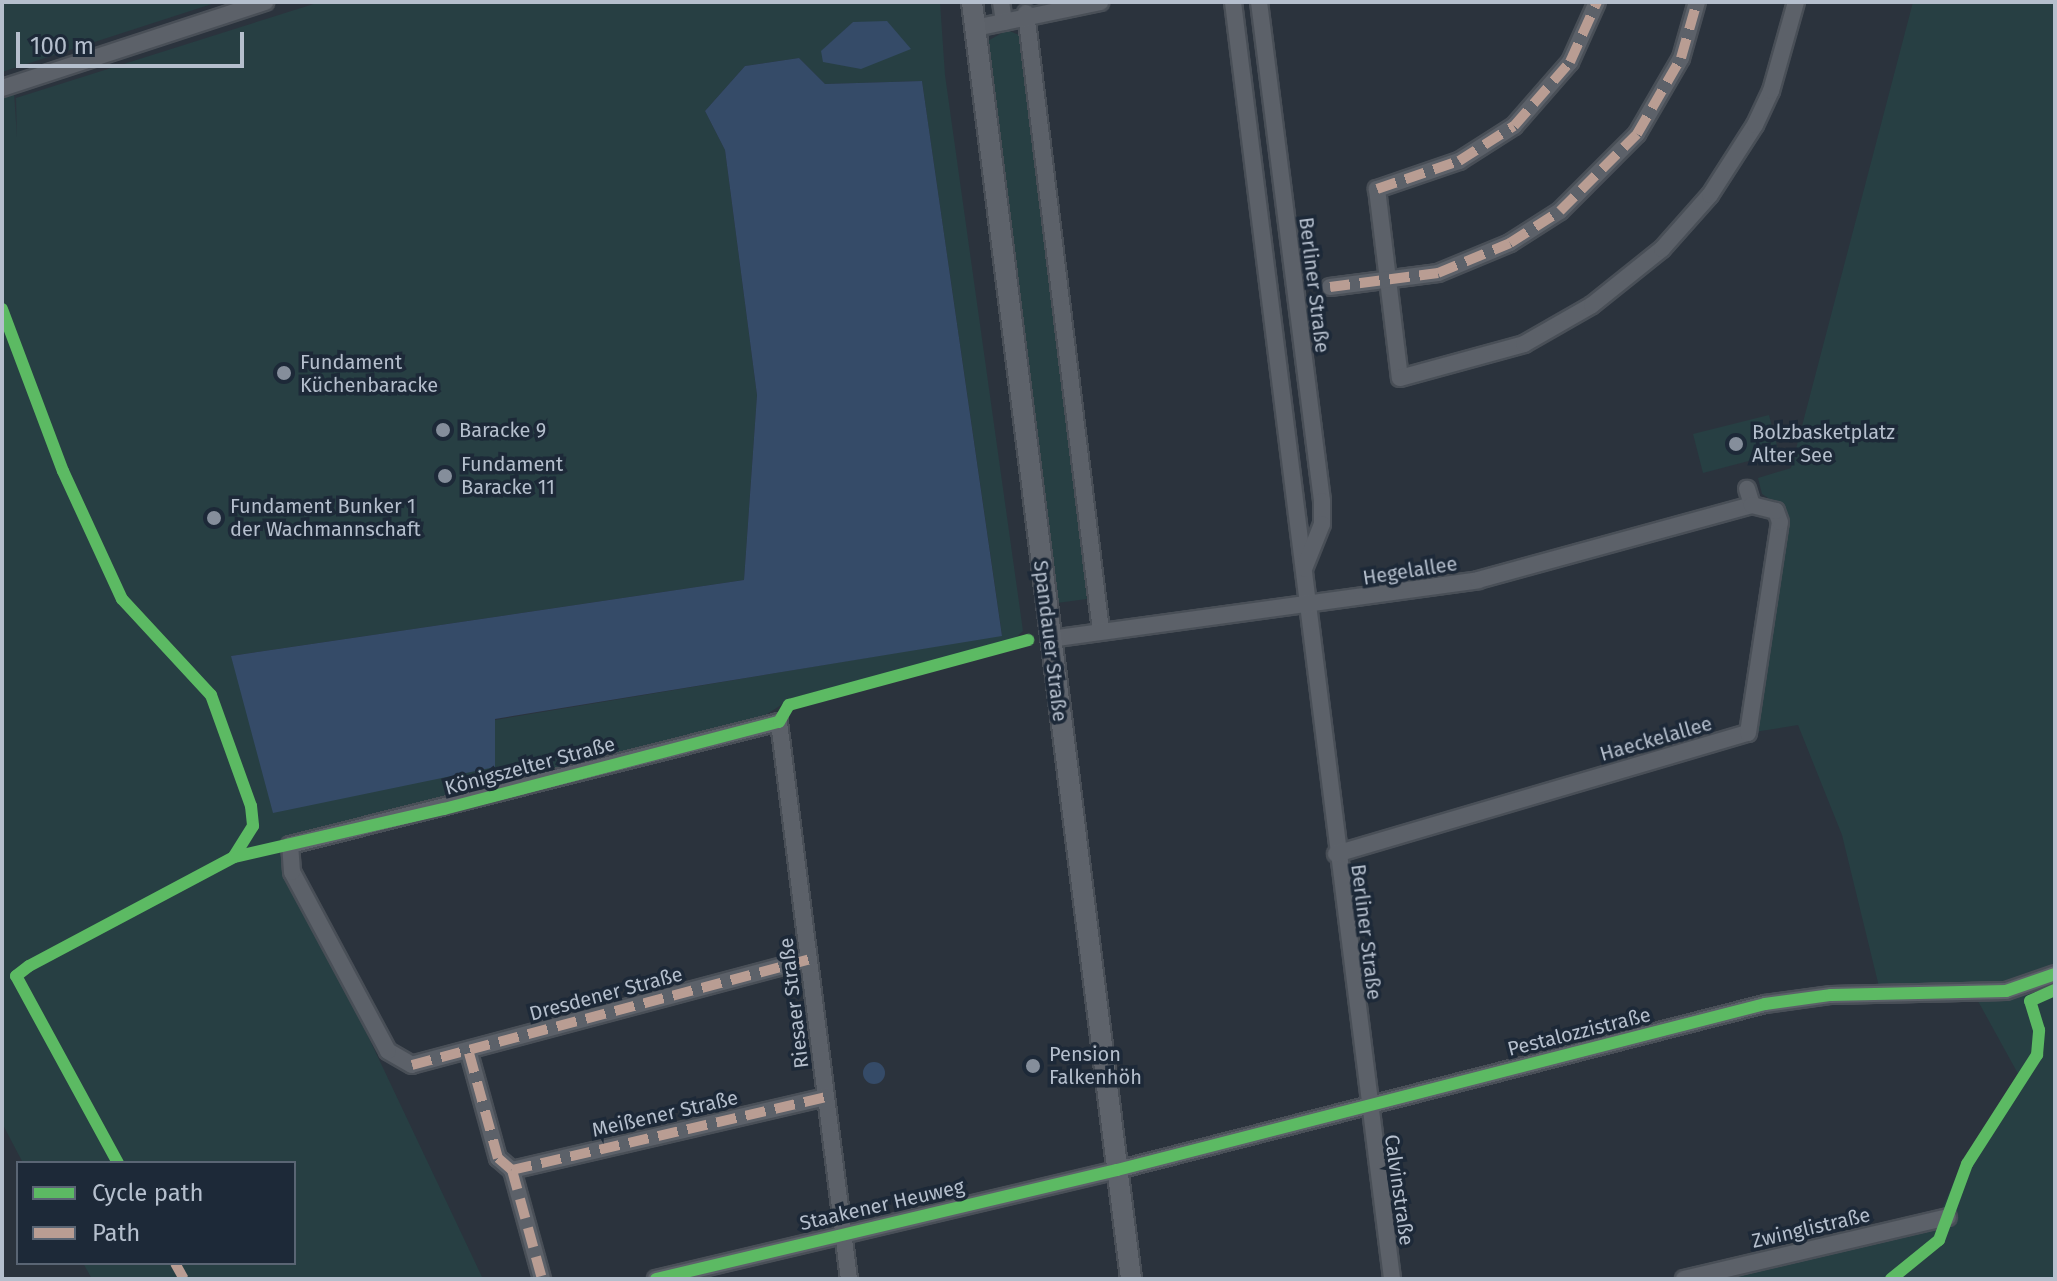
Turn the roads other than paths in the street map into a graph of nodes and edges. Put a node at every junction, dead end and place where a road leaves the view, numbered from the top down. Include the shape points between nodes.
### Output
1 (265, 2) edge
2 (972, 2) edge
3 (1001, 2) edge
4 (1100, 2) edge
5 (1233, 2) edge
6 (1259, 2) edge
7 (1597, 2) edge
8 (1697, 2) edge
9 (1796, 2) edge
10 (1026, 13) junction
11 (1004, 22) junction
12 (975, 28) junction
13 (2, 88) edge
14 (1388, 280) junction
15 (1330, 287) dead end
16 (1750, 497) joint
17 (1303, 570) junction
18 (1307, 607) junction
19 (1101, 631) junction
20 (1050, 639) junction
21 (779, 722) joint
22 (1336, 854) junction
23 (809, 959) junction
24 (2055, 974) edge
25 (469, 1053) junction
26 (412, 1065) joint
27 (826, 1097) junction
28 (1367, 1107) junction
29 (512, 1170) junction
30 (1117, 1170) junction
31 (1948, 1217) dead end
32 (842, 1235) junction
33 (542, 1279) edge
34 (656, 1279) edge
35 (849, 1279) edge
36 (1131, 1279) edge
37 (1392, 1279) edge
38 (1684, 1279) edge

1 - 13 street
2 - 12 main road, Spandauer Straße
3 - 11 street
4 - 10 street
5 - 17 street, Berliner Straße
6 - 17 street, Berliner Straße via 1322,501 1322,524
7 - 14 street via 1570,62 1514,126 1459,161 1377,189
8 - 14 street via 1681,58 1663,95 1617,160 1582,193 1510,243 1472,261
9 - 14 street via 1771,91 1710,195 1662,249 1592,305 1524,344 1400,378
10 - 11 street
10 - 19 street
11 - 12 street
12 - 20 main road, Spandauer Straße
14 - 15 street
16 - 18 street, Hegelallee via 1478,580
16 - 22 street, Haeckelallee via 1776,511 1780,522 1748,733
17 - 18 street, Berliner Straße
18 - 19 street, Hegelallee
18 - 22 street, Berliner Straße
19 - 20 street, Hegelallee
20 - 30 main road, Spandauer Straße
21 - 23 street, Riesaer Straße
21 - 26 street, Königszelter Straße via 290,845 292,872 388,1051
22 - 28 street, Berliner Straße
23 - 25 street, Dresdener Straße
23 - 27 street, Riesaer Straße
24 - 28 street, Pestalozzistraße via 2006,991 1831,995 1765,1004
25 - 26 street, Dresdener Straße
25 - 29 street via 498,1158
27 - 29 street, Meißener Straße
27 - 32 street, Riesaer Straße
28 - 30 street, Pestalozzistraße
28 - 37 street, Calvinstraße
29 - 33 street
30 - 32 street, Staakener Heuweg
30 - 36 main road, Spandauer Straße
31 - 38 street, Zwinglistraße
32 - 34 street, Staakener Heuweg
32 - 35 street, Riesaer Straße

